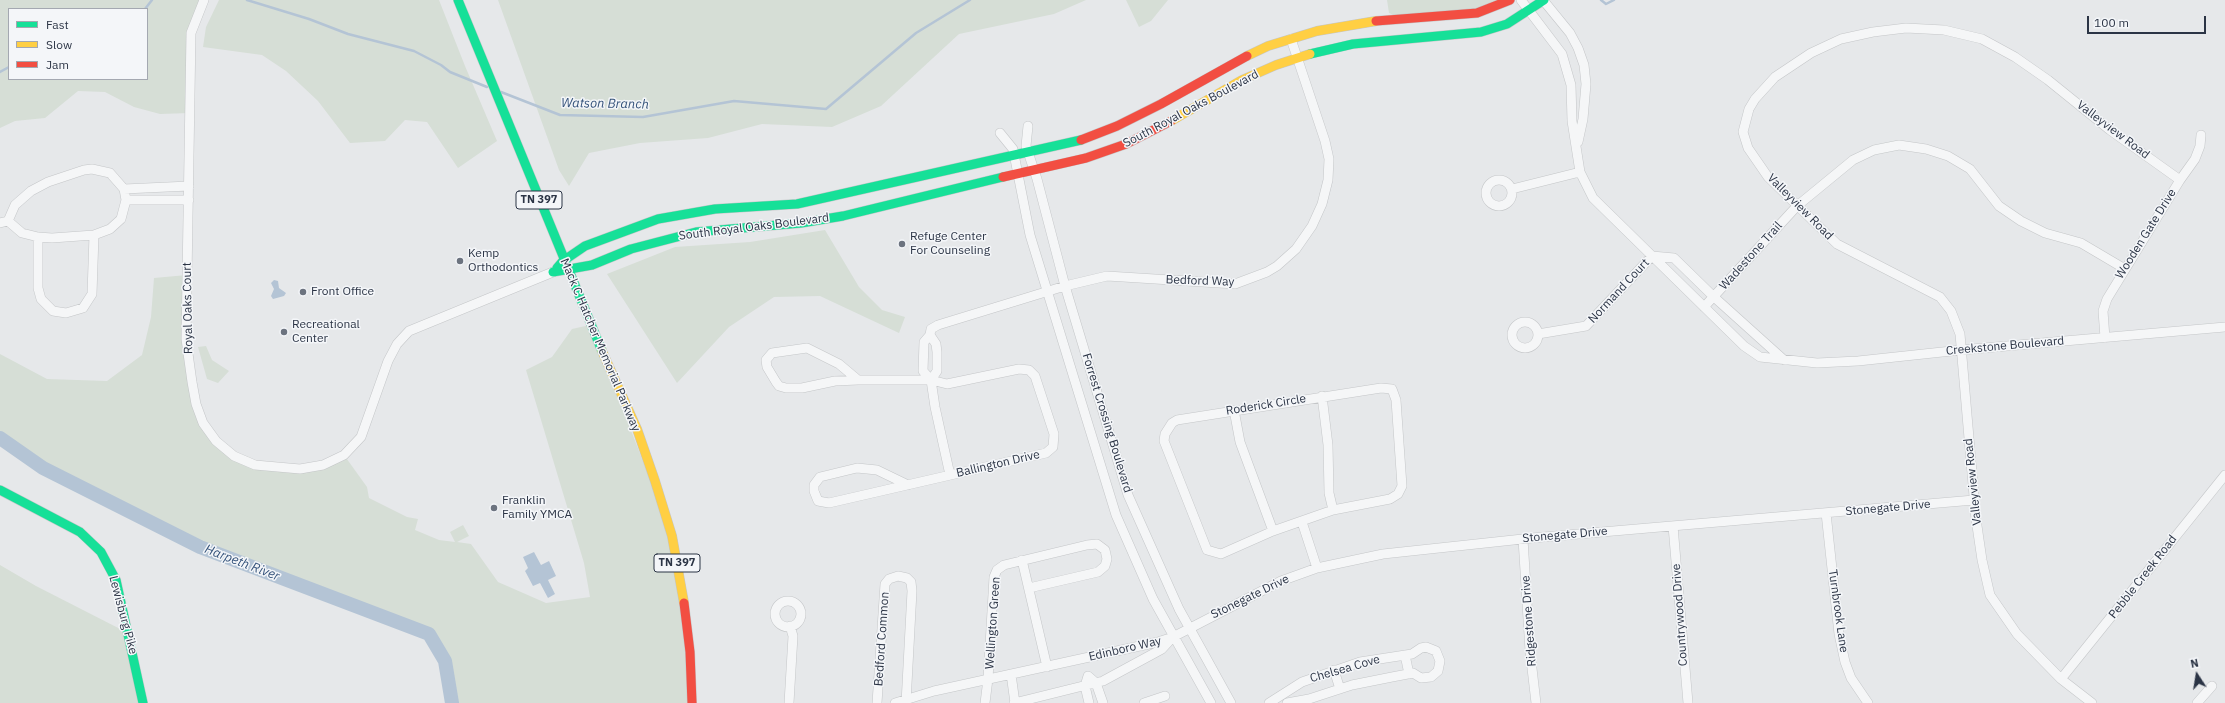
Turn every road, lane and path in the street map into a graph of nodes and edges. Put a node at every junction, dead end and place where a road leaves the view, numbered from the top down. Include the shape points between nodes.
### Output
1 (204, 0) edge
2 (458, 0) edge
3 (1510, 0) edge
4 (1521, 0) edge
5 (1544, 0) edge
6 (1530, 11) junction
7 (1291, 39) junction
8 (1297, 57) junction
9 (1028, 126) dead end
10 (1000, 133) dead end
11 (2201, 135) dead end
12 (1576, 148) junction
13 (1028, 153) junction
14 (1014, 156) junction
15 (1034, 170) junction
16 (1580, 172) junction
17 (1016, 174) junction
18 (2180, 180) junction
19 (190, 186) junction
20 (124, 188) junction
21 (1512, 189) dead end
22 (126, 200) junction
23 (189, 200) junction
24 (1797, 206) junction
25 (4, 222) edge
26 (94, 235) junction
27 (38, 237) junction
28 (1652, 256) junction
29 (564, 261) junction
30 (2125, 269) junction
31 (568, 271) junction
32 (553, 272) junction
33 (1065, 286) junction
34 (1048, 292) junction
35 (1714, 297) junction
36 (1704, 307) junction
37 (2225, 327) edge
38 (930, 334) junction
39 (1538, 334) dead end
40 (2105, 338) junction
41 (1961, 350) junction
42 (1786, 361) junction
43 (858, 380) junction
44 (931, 380) junction
45 (1322, 396) junction
46 (1234, 410) junction
47 (950, 475) junction
48 (2225, 475) edge
49 (908, 485) junction
50 (0, 490) edge
51 (1974, 500) junction
52 (1333, 510) junction
53 (1826, 513) junction
54 (1302, 522) junction
55 (1673, 526) junction
56 (1273, 531) junction
57 (1524, 539) junction
58 (1022, 560) junction
59 (1318, 568) junction
60 (1029, 588) junction
61 (790, 626) dead end
62 (1189, 628) junction
63 (1173, 637) junction
64 (1405, 655) junction
65 (1084, 659) junction
66 (1047, 667) junction
67 (1334, 670) junction
68 (1011, 674) junction
69 (1408, 674) junction
70 (1088, 676) junction
71 (988, 679) junction
72 (2062, 679) junction
73 (1096, 683) junction
74 (1085, 686) junction
75 (2212, 686) dead end
76 (1340, 689) junction
77 (1165, 696) dead end
78 (907, 702) edge
79 (143, 703) edge
80 (692, 703) edge
81 (788, 703) edge
82 (878, 703) edge
83 (895, 703) edge
84 (922, 703) edge
85 (985, 703) edge
86 (1015, 703) edge
87 (1089, 703) edge
88 (1102, 703) edge
89 (1144, 703) edge
90 (1211, 703) edge
91 (1231, 703) edge
92 (1269, 703) edge
93 (1288, 703) edge
94 (1536, 703) edge
95 (1688, 703) edge
96 (1868, 703) edge
97 (2092, 703) edge
98 (2197, 703) edge

1 - 19 street, Royal Oaks Court via 191,33
2 - 29 main road, Mack C Hatcher Memorial Parkway / TN 397
3 - 7 main road, South Royal Oaks Boulevard via 1477,13 1349,24
4 - 6 street, Creekstone Boulevard
5 - 6 main road, South Royal Oaks Boulevard
5 - 12 street, Creekstone Boulevard via 1570,33 1584,65 1586,84 1583,120
6 - 8 main road, South Royal Oaks Boulevard via 1507,24 1481,32 1353,44
6 - 12 street, Creekstone Boulevard via 1562,54 1568,69
7 - 8 street, Bedford Way
7 - 13 main road, South Royal Oaks Boulevard via 1268,46 1231,63 1161,104 1117,126 1072,143
8 - 15 main road, South Royal Oaks Boulevard via 1242,80 1172,121 1126,144 1086,158
8 - 33 street, Bedford Way via 1329,159 1328,180 1322,204 1312,226 1296,249 1267,272 1235,284 1107,276
9 - 13 street, Forrest Crossing Boulevard
10 - 14 street, Forrest Crossing Boulevard via 1013,149
11 - 18 street, Wooden Gate Drive via 2195,159
12 - 16 street, Creekstone Boulevard
13 - 14 main road, South Royal Oaks Boulevard
13 - 15 street, Forrest Crossing Boulevard
14 - 17 street, Forrest Crossing Boulevard
14 - 29 main road, South Royal Oaks Boulevard via 797,204 715,209 658,219 585,246
15 - 17 main road, South Royal Oaks Boulevard
15 - 33 street, Forrest Crossing Boulevard
16 - 21 street
16 - 28 street, Creekstone Boulevard via 1593,198
17 - 31 main road, South Royal Oaks Boulevard via 801,224 696,232 664,238 631,248 592,265
17 - 34 street, Forrest Crossing Boulevard via 1030,235
18 - 24 street, Valleyview Road via 2110,130 2015,56 1982,39 1944,30 1906,28 1841,39 1811,53 1775,77 1755,99 1749,109 1743,132 1748,148 1768,177
18 - 30 street, Wooden Gate Drive
19 - 20 street
19 - 23 street, Royal Oaks Court
20 - 22 street
20 - 25 street via 110,173 84,170 48,182 31,192 15,205
22 - 23 street
22 - 26 street via 121,220 110,229
23 - 32 street, Royal Oaks Court via 186,339 196,404 203,423 216,441 234,456 255,465 300,469 323,465 344,455 361,437 388,361 409,331
24 - 30 street, Wadestone Trail via 1853,160 1874,150 1899,145 1926,150 1948,156 1970,169 1999,206 2021,222 2045,233 2081,243
24 - 35 street, Wadestone Trail
24 - 41 street, Valleyview Road via 1837,244 1940,296 1951,311 1960,334
25 - 27 street via 22,233
26 - 27 street
26 - 27 street via 92,294 83,308 66,313 53,311 41,299 38,288
28 - 35 street via 1674,258
28 - 36 street, Creekstone Boulevard
28 - 39 street, Normand Court via 1586,326
29 - 31 main road, Mack C Hatcher Memorial Parkway / TN 397
29 - 32 main road, South Royal Oaks Boulevard
30 - 40 street, Wooden Gate Drive via 2107,299 2103,311
31 - 32 main road, South Royal Oaks Boulevard
31 - 80 main road, Mack C Hatcher Memorial Parkway / TN 397 via 637,429 672,536 686,613
33 - 34 street, Bedford Way
33 - 62 street, Forrest Crossing Boulevard via 1128,495 1159,568
34 - 38 street, Bedford Way via 938,325 931,329
34 - 63 street, Forrest Crossing Boulevard via 1116,515 1136,565
35 - 36 street, Wadestone Trail
35 - 42 street
36 - 42 street, Creekstone Boulevard via 1744,346 1760,357
37 - 40 street, Creekstone Boulevard
38 - 44 street via 937,352 937,371
38 - 44 street via 924,342 923,371
40 - 41 street, Creekstone Boulevard
41 - 42 street, Creekstone Boulevard via 1858,361
41 - 51 street, Valleyview Road
43 - 43 street via 839,364 807,348 772,353 766,360 776,382 786,388
43 - 44 street
44 - 47 street
44 - 47 street, Ballington Drive via 947,384 1019,369 1028,370 1035,376 1054,434 1053,447 1046,453
45 - 46 street, Roderick Circle
45 - 52 street via 1328,445 1329,493
45 - 52 street, Roderick Circle via 1381,388 1392,389 1396,400 1400,490 1390,499
46 - 56 street via 1240,442
46 - 56 street, Roderick Circle via 1177,420 1168,428 1164,441 1207,550 1221,554
47 - 49 street
48 - 72 street, Pebble Creek Road
49 - 49 street via 877,470 857,468 820,477 814,485 814,491 818,501 829,503
50 - 79 main road, Lewisburg Pike via 80,532 101,552 116,580
51 - 53 street, Stonegate Drive
51 - 72 street, Valleyview Road via 1982,560 1990,595 2018,634
52 - 54 street, Roderick Circle
53 - 55 street, Stonegate Drive
53 - 96 street, Turnbrook Lane via 1839,634 1845,662 1851,678
54 - 56 street, Roderick Circle
54 - 59 street
55 - 57 street, Stonegate Drive
55 - 95 street, Countrywood Drive
57 - 59 street, Stonegate Drive via 1383,554
57 - 94 street, Ridgestone Drive via 1530,651
58 - 60 street
58 - 60 street, Wellington Green via 1097,544 1105,550 1105,566 1098,572
58 - 71 street, Wellington Green via 1004,565 997,570 994,577
59 - 62 street, Stonegate Drive via 1276,583
60 - 66 street
61 - 81 street via 793,636
62 - 63 street, Stonegate Drive
62 - 91 street, Forrest Crossing Boulevard
63 - 65 street, Edinboro Way
63 - 73 street, Edinboro Way via 1162,649
63 - 90 street, Forrest Crossing Boulevard
64 - 67 street, Chelsea Cove via 1360,662
64 - 69 street
64 - 69 street, Chelsea Cove via 1426,647 1436,652 1440,661 1438,670 1431,677 1422,678 1413,673
65 - 66 street, Edinboro Way
65 - 70 street
66 - 68 street, Edinboro Way
67 - 76 street
67 - 92 street, Chelsea Cove via 1302,682
68 - 71 street, Edinboro Way
68 - 86 street, Wellington Green
69 - 76 street, Chelsea Cove
70 - 73 street
70 - 74 street
71 - 78 street, Edinboro Way via 934,691
71 - 85 street, Wellington Green
72 - 97 street, Valleyview Road
73 - 74 street, Edinboro Way
73 - 88 street
74 - 86 street, Edinboro Way
74 - 87 street
75 - 98 street
76 - 93 street, Chelsea Cove
77 - 89 street
78 - 82 street, Bedford Common via 912,591 911,582 898,576 889,578 885,584
78 - 83 street, Edinboro Way
78 - 84 street, Edinboro Way

